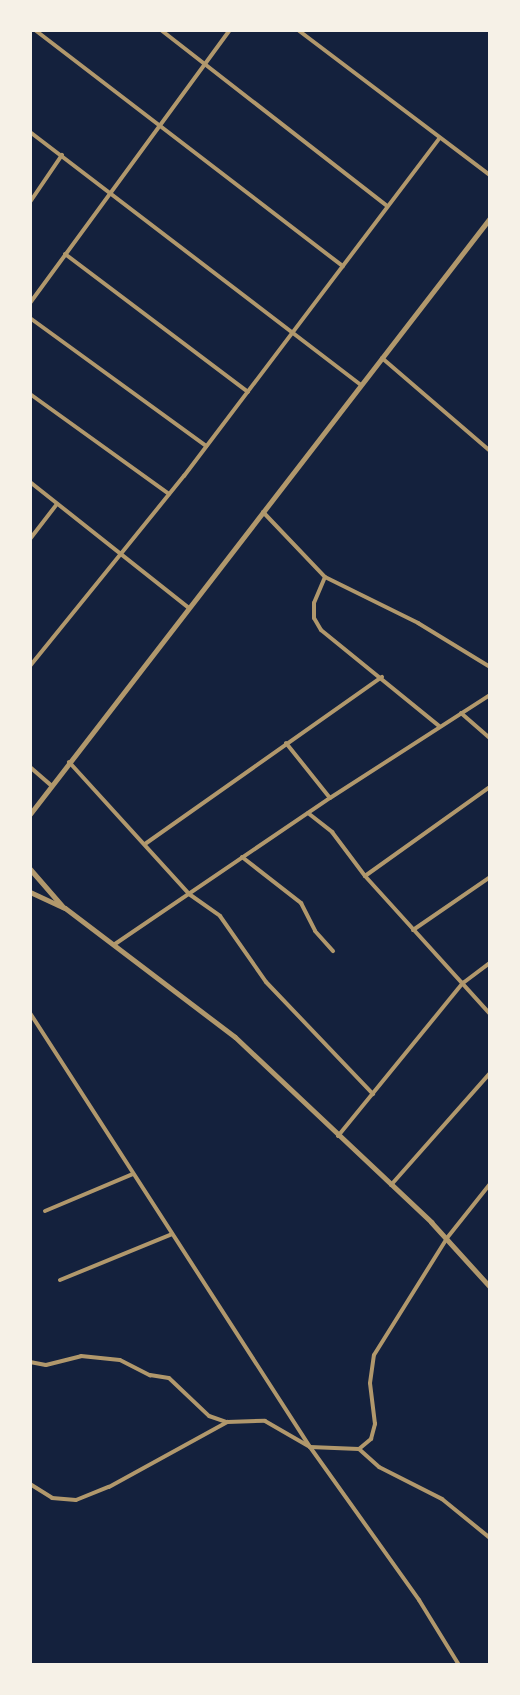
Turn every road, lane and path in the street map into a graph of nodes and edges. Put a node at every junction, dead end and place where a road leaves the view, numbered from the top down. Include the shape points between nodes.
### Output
1 (35, 30) edge
2 (161, 30) edge
3 (230, 30) edge
4 (298, 30) edge
5 (206, 65) junction
6 (159, 124) junction
7 (30, 132) edge
8 (440, 139) junction
9 (62, 155) junction
10 (490, 176) edge
11 (109, 191) junction
12 (30, 202) edge
13 (387, 206) junction
14 (490, 218) edge
15 (65, 254) junction
16 (343, 266) junction
17 (30, 303) edge
18 (30, 318) edge
19 (294, 333) junction
20 (382, 358) junction
21 (361, 385) junction
22 (248, 392) junction
23 (30, 394) edge
24 (206, 447) junction
25 (490, 451) edge
26 (30, 482) edge
27 (169, 494) junction
28 (57, 504) junction
29 (263, 512) junction
30 (30, 538) edge
31 (121, 554) junction
32 (325, 577) junction
33 (190, 609) junction
34 (30, 666) edge
35 (490, 667) edge
36 (382, 677) junction
37 (490, 695) edge
38 (461, 713) junction
39 (439, 726) junction
40 (490, 738) edge
41 (286, 743) junction
42 (69, 762) junction
43 (30, 767) edge
44 (51, 784) junction
45 (490, 787) edge
46 (330, 798) junction
47 (308, 813) junction
48 (30, 814) edge
49 (145, 843) junction
50 (242, 857) junction
51 (30, 869) edge
52 (365, 876) junction
53 (490, 877) edge
54 (30, 892) edge
55 (189, 894) junction
56 (64, 908) junction
57 (413, 930) junction
58 (115, 945) junction
59 (333, 951) dead end
60 (490, 963) edge
61 (463, 983) junction
62 (30, 1013) edge
63 (490, 1014) edge
64 (490, 1073) edge
65 (373, 1095) junction
66 (338, 1137) junction
67 (133, 1174) junction
68 (490, 1184) edge
69 (390, 1185) junction
70 (45, 1211) dead end
71 (172, 1234) junction
72 (447, 1238) junction
73 (60, 1280) dead end
74 (490, 1287) edge
75 (30, 1362) edge
76 (227, 1422) junction
77 (310, 1448) junction
78 (359, 1449) junction
79 (30, 1484) edge
80 (490, 1538) edge
81 (459, 1665) edge

1 - 6 street
2 - 5 street
3 - 5 street
4 - 8 street
5 - 6 street
5 - 13 street
6 - 11 street
6 - 16 street
7 - 9 street
8 - 10 street
8 - 13 street
9 - 11 street
9 - 12 street
11 - 15 street
11 - 19 street
13 - 16 street
14 - 20 street
15 - 17 street
15 - 22 street
16 - 19 street
18 - 24 street
19 - 21 street
19 - 22 street
20 - 21 street
20 - 25 street
21 - 29 street
22 - 24 street
23 - 27 street
24 - 27 street
26 - 28 street
27 - 31 street
28 - 30 street
28 - 31 street
29 - 32 street
29 - 33 street
31 - 33 street
31 - 34 street
32 - 35 street via 418,623
32 - 36 street via 314,603 316,624
33 - 42 street
36 - 39 street
36 - 41 street
37 - 38 street
38 - 39 street
38 - 40 street
39 - 46 street
41 - 46 street
41 - 49 street
42 - 44 street
42 - 49 street
43 - 44 street
44 - 48 street
45 - 52 street
46 - 47 street
47 - 50 street
47 - 52 street via 332,832
49 - 55 street
50 - 55 street
50 - 59 street via 301,903 315,931
51 - 56 street
52 - 57 street
53 - 57 street
54 - 56 street
55 - 58 street
55 - 65 street via 220,916 266,982
56 - 58 street
57 - 61 street
58 - 66 street via 236,1037
60 - 61 street
61 - 63 street
61 - 65 street
62 - 67 street
64 - 69 street
65 - 66 street
66 - 69 street
67 - 70 street
67 - 71 street
68 - 72 street
69 - 72 street
71 - 73 street
71 - 77 street
72 - 74 street
72 - 78 street via 374,1355 370,1383 375,1424 371,1439
75 - 76 street via 46,1365 81,1356 120,1360 150,1375 170,1378 209,1416
76 - 77 street via 265,1421
76 - 79 street via 92,1496 64,1501 42,1494
77 - 78 street
77 - 81 street via 419,1600
78 - 80 street via 380,1467 442,1499

